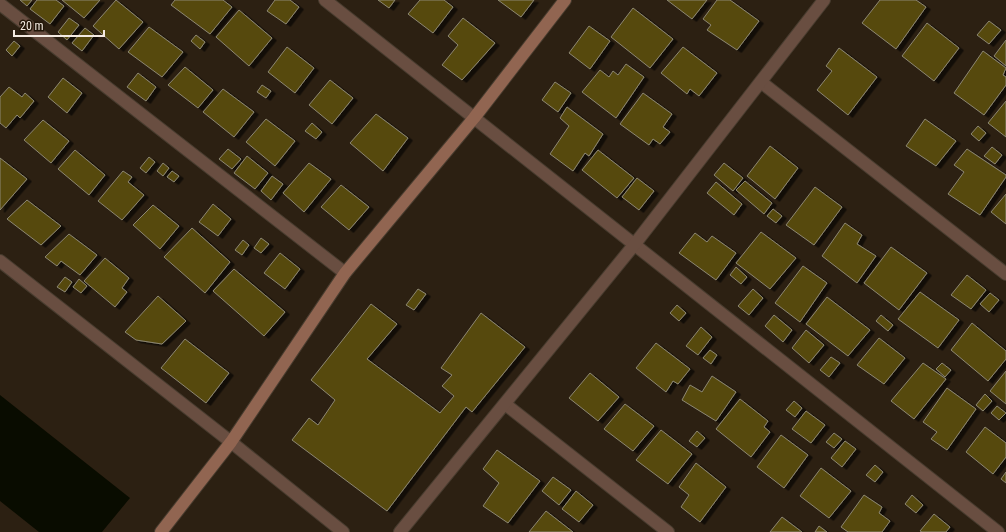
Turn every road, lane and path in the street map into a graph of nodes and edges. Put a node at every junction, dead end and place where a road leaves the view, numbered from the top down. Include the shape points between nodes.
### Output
1 (325, 0) edge
2 (565, 0) edge
3 (824, 0) edge
4 (0, 4) edge
5 (761, 82) junction
6 (474, 118) junction
7 (634, 244) junction
8 (0, 261) edge
9 (345, 273) junction
10 (1006, 274) edge
11 (505, 404) junction
12 (231, 442) junction
13 (160, 532) edge
14 (343, 532) edge
15 (400, 532) edge
16 (668, 532) edge
17 (998, 532) edge

1 - 6 street
2 - 6 street
3 - 5 street
4 - 9 street
5 - 7 street
5 - 10 street
6 - 7 street
6 - 9 street
7 - 11 street
7 - 17 street
8 - 12 street
9 - 12 street
11 - 15 street
11 - 16 street
12 - 13 street
12 - 14 street

